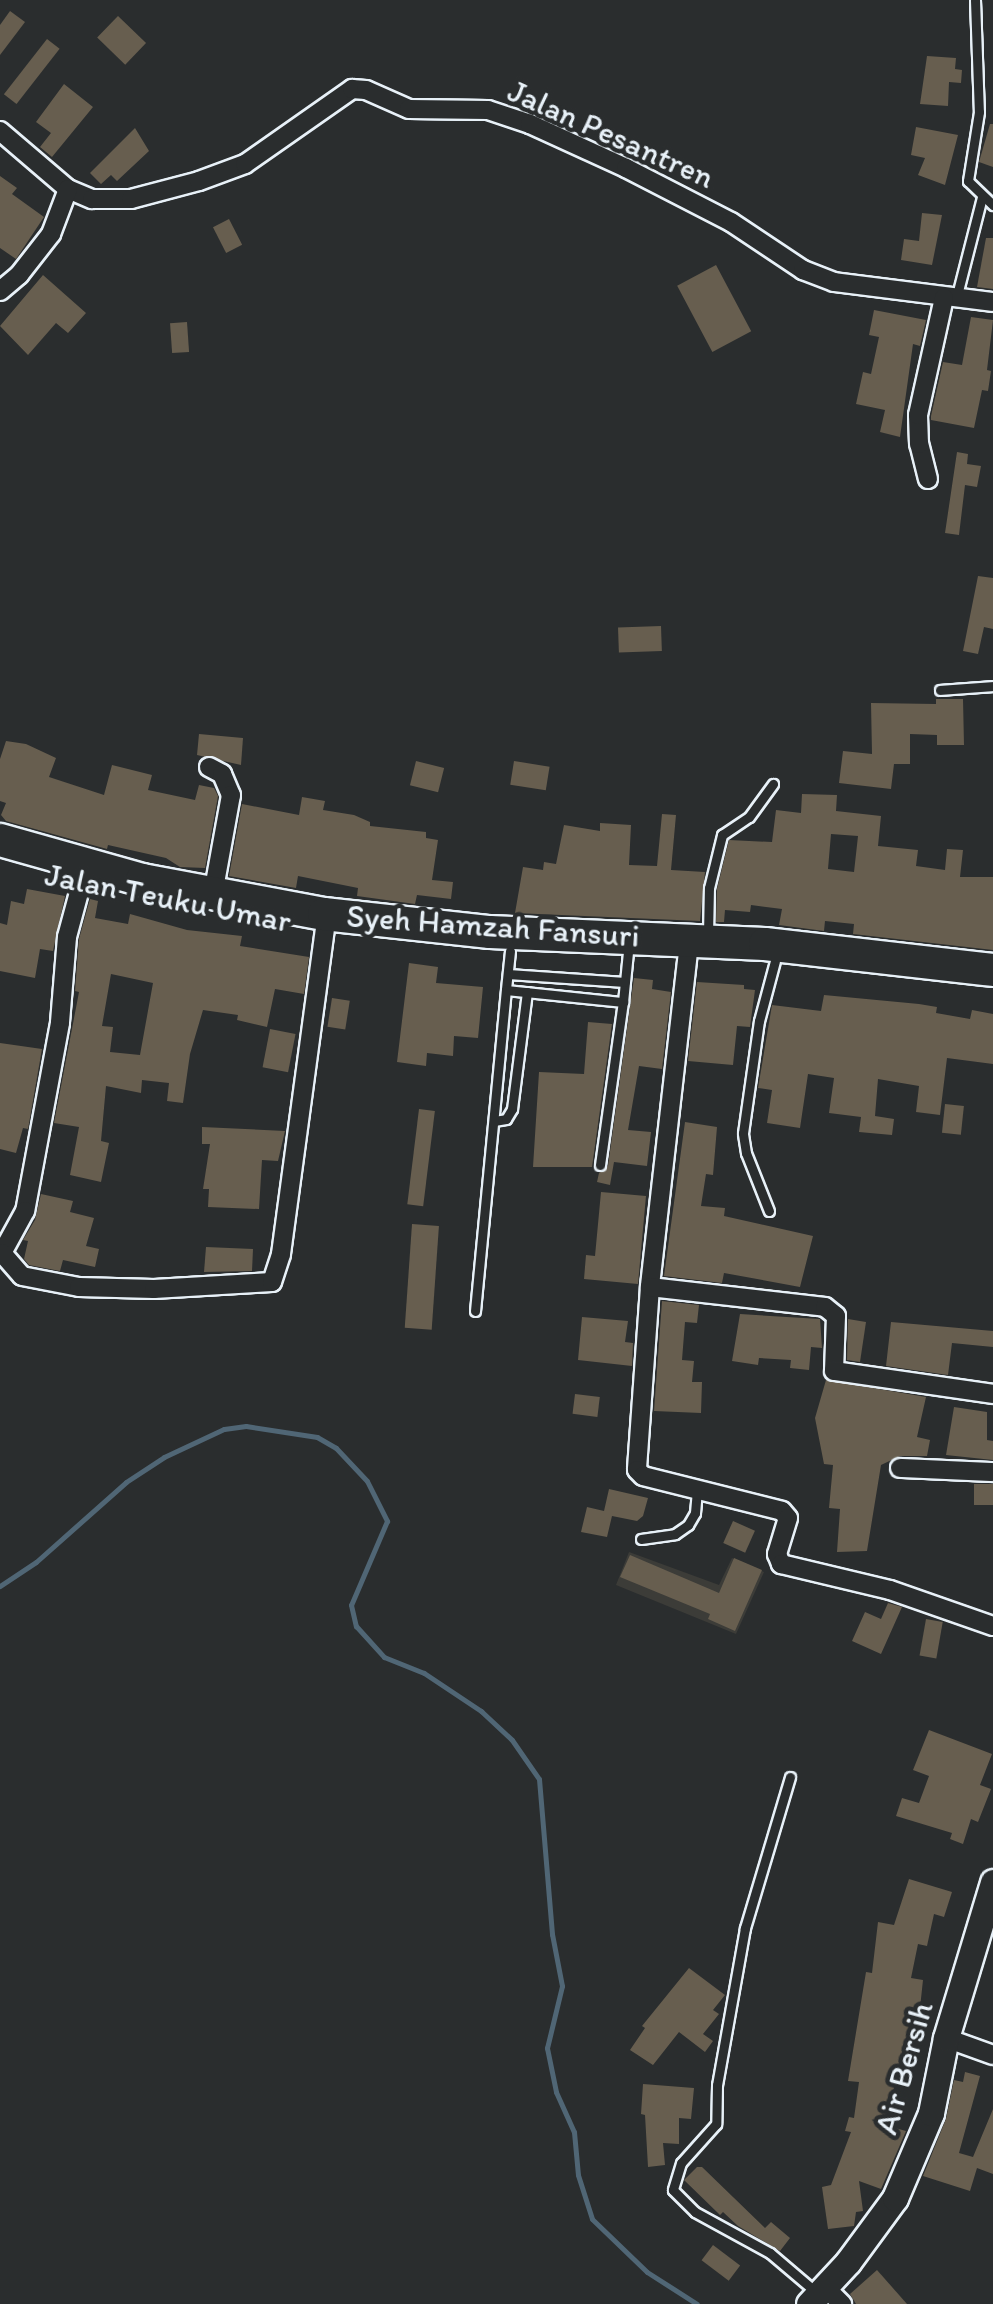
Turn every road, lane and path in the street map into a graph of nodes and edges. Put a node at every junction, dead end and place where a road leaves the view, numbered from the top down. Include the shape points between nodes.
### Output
1 (975, 0) edge
2 (0, 132) edge
3 (68, 189) junction
4 (982, 197) junction
5 (993, 205) edge
6 (0, 291) edge
7 (950, 298) junction
8 (993, 302) edge
9 (928, 478) dead end
10 (993, 686) edge
11 (940, 690) dead end
12 (209, 767) dead end
13 (773, 784) dead end
14 (0, 840) edge
15 (0, 862) edge
16 (81, 885) junction
17 (214, 894) junction
18 (325, 929) junction
19 (699, 946) junction
20 (628, 956) junction
21 (775, 961) junction
22 (509, 962) junction
23 (993, 970) edge
24 (993, 983) edge
25 (506, 990) junction
26 (527, 992) junction
27 (623, 1002) junction
28 (494, 1121) junction
29 (600, 1165) dead end
30 (769, 1211) dead end
31 (1, 1253) edge
32 (650, 1288) junction
33 (475, 1312) dead end
34 (993, 1394) edge
35 (900, 1468) dead end
36 (993, 1472) edge
37 (697, 1490) junction
38 (641, 1540) dead end
39 (993, 1626) edge
40 (790, 1777) dead end
41 (993, 1882) edge
42 (946, 2038) junction
43 (993, 2055) edge
44 (824, 2298) edge

1 - 4 lane via 979,112 968,181
2 - 3 street, Jalan Pesantren
3 - 6 street via 51,234
3 - 7 street, Jalan Pesantren via 92,199 132,198 199,182 245,164 338,96 366,90 409,108 488,110 530,124 732,222 803,270 834,282
4 - 5 lane
4 - 7 lane
7 - 8 street, Jalan Pesantren
7 - 9 street via 918,415
10 - 11 lane
12 - 17 street via 229,783 231,795
13 - 19 lane via 749,817 722,835
14 - 17 highway, Syeh Hamzah Fansuri
15 - 16 highway, Jalan Teuku Umar
16 - 18 highway, Jalan Teuku Umar
16 - 31 street via 67,936 60,1023 25,1210
17 - 20 highway, Syeh Hamzah Fansuri
18 - 22 highway, Jalan Teuku Umar
18 - 31 street via 272,1282 79,1287 22,1276
19 - 20 highway, Jalan Teuku Umar
19 - 21 highway, Jalan Teuku Umar
19 - 23 highway
19 - 32 street
20 - 22 highway, Jalan Teuku Umar
20 - 27 lane
21 - 24 highway, Jalan Teuku Umar
21 - 30 lane via 743,1134
22 - 25 lane
25 - 26 lane
25 - 28 lane
26 - 27 lane
26 - 28 lane via 512,1109
27 - 29 lane
28 - 33 lane
32 - 34 street via 826,1306 836,1316 834,1371
32 - 37 street via 637,1470
35 - 36 street
37 - 38 lane via 688,1526
37 - 39 street via 786,1514 781,1564 890,1590
40 - 44 lane via 746,1928 716,2124 681,2163 673,2190 694,2212 770,2252
41 - 42 street, Air Bersih
42 - 43 street
42 - 44 street, Air Bersih via 931,2113 894,2198

